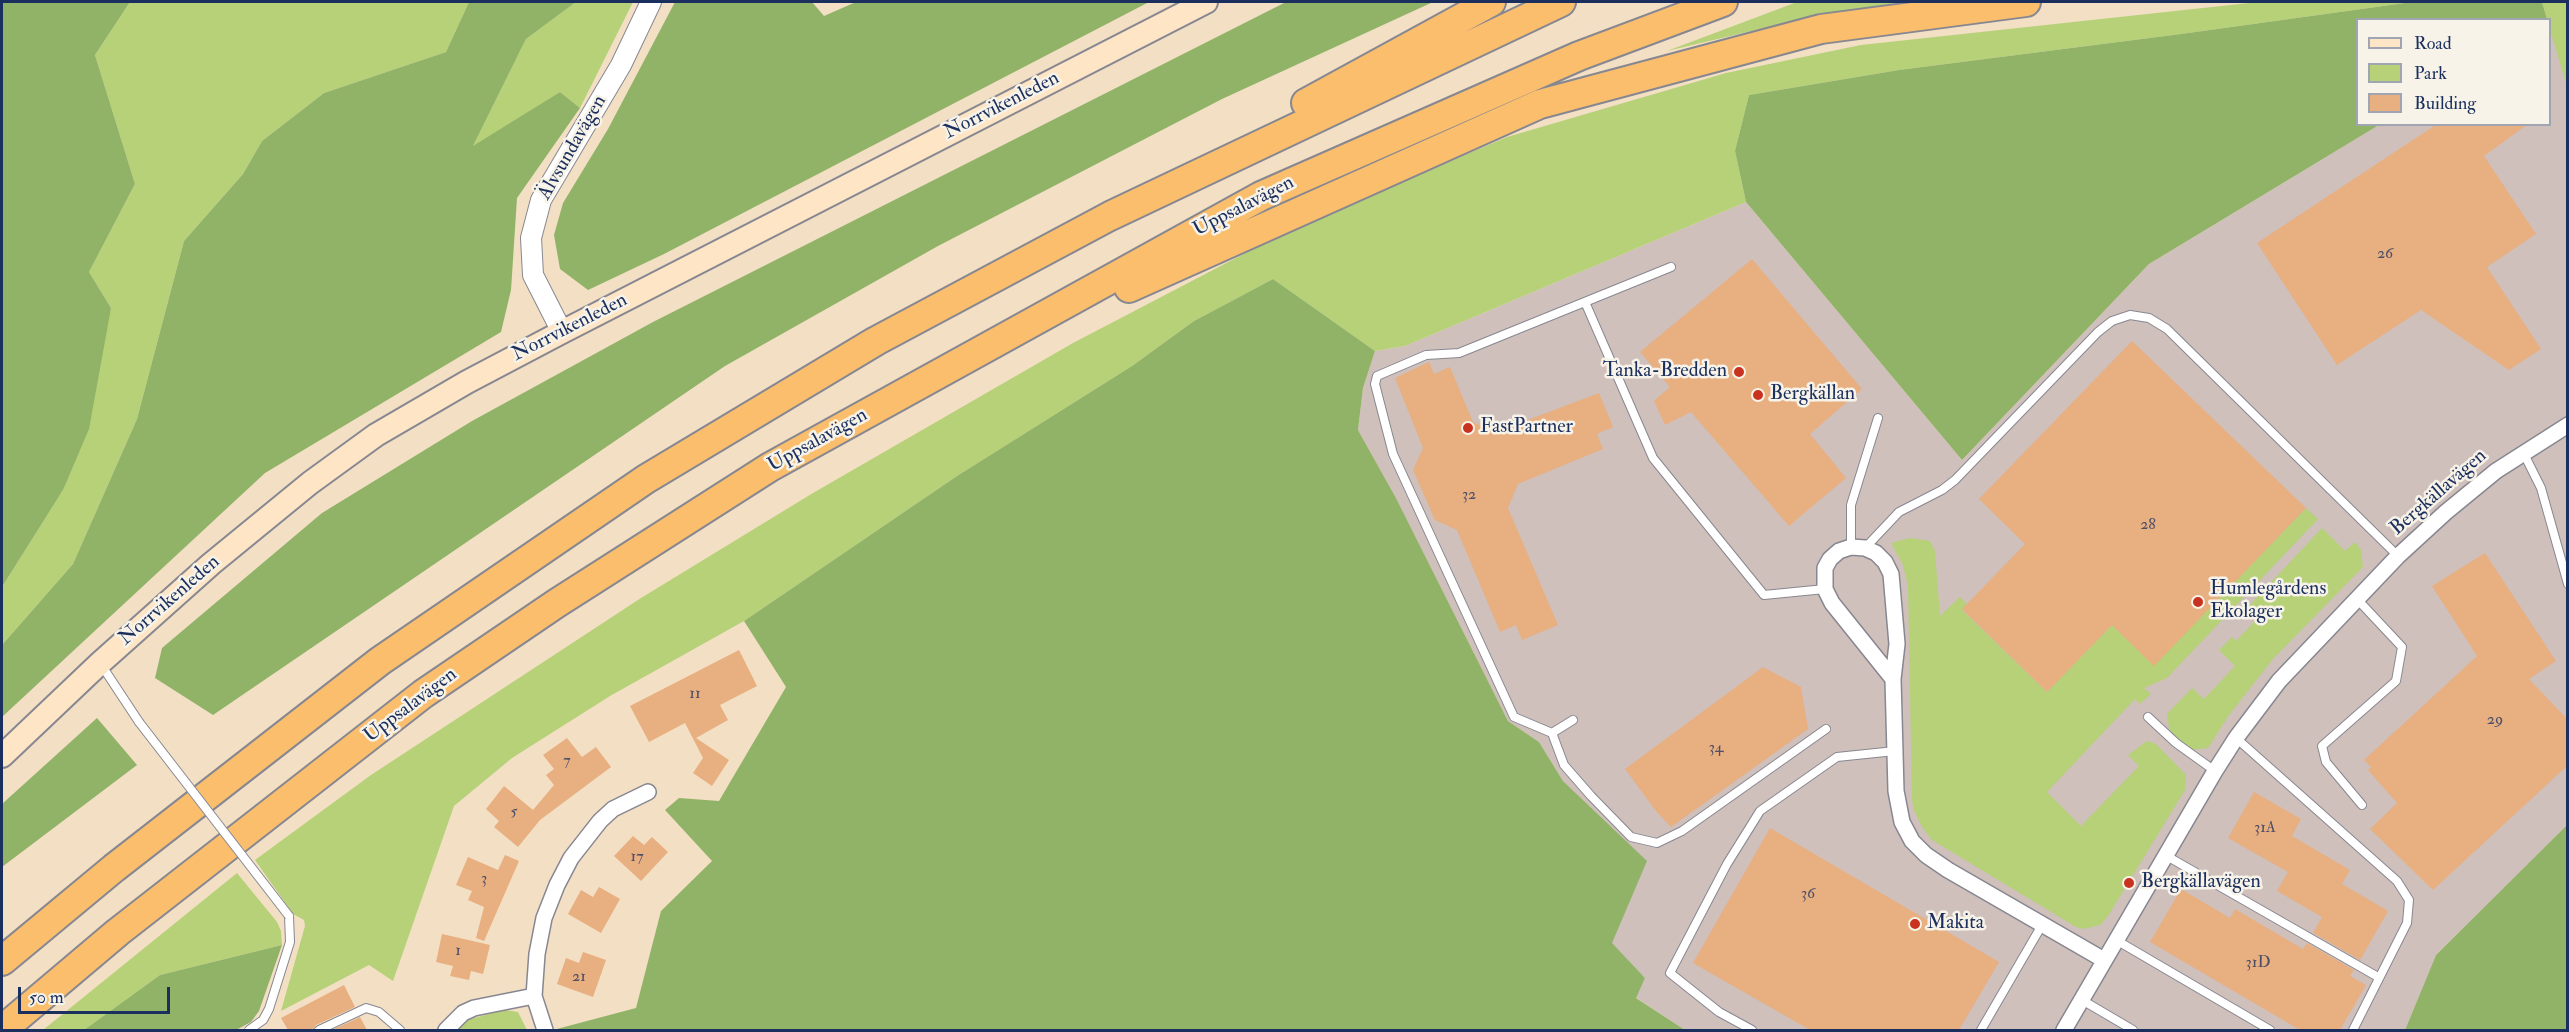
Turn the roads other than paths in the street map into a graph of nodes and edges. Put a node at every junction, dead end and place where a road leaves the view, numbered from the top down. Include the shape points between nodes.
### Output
1 (651, 2) edge
2 (1206, 2) edge
3 (1491, 2) edge
4 (1561, 2) edge
5 (1723, 2) edge
6 (2026, 2) edge
7 (1110, 216) junction
8 (1671, 267) dead end
9 (1586, 302) junction
10 (562, 332) junction
11 (949, 368) junction
12 (1878, 418) dead end
13 (2568, 425) edge
14 (2523, 453) junction
15 (1858, 547) junction
16 (2398, 556) junction
17 (2568, 584) edge
18 (1825, 589) junction
19 (2357, 598) junction
20 (100, 663) junction
21 (1893, 679) junction
22 (2148, 717) dead end
23 (1573, 720) dead end
24 (1826, 729) dead end
25 (1552, 733) junction
26 (2236, 738) junction
27 (1895, 751) junction
28 (2, 756) edge
29 (2216, 771) junction
30 (648, 792) dead end
31 (2362, 805) dead end
32 (2165, 855) junction
33 (2042, 925) junction
34 (2116, 940) junction
35 (2104, 960) junction
36 (2, 961) edge
37 (2378, 977) junction
38 (534, 996) junction
39 (2082, 1000) junction
40 (2, 1030) edge
41 (249, 1030) edge
42 (319, 1030) edge
43 (400, 1030) edge
44 (446, 1030) edge
45 (545, 1030) edge
46 (1752, 1030) edge
47 (1981, 1030) edge
48 (2064, 1030) edge
49 (2133, 1030) edge
50 (2270, 1030) edge
51 (2353, 1030) edge

1 - 10 street, Älvsundavägen via 621,65 541,200 531,238 533,275
2 - 10 main road, Norrvikenleden
3 - 7 highway
4 - 7 highway
5 - 11 highway, Uppsalavägen via 1579,56 1261,195
6 - 11 highway via 1821,29 1540,104
7 - 36 highway via 876,341 646,479 380,661 114,868
8 - 9 lane
9 - 18 lane via 1653,458 1764,595
9 - 25 lane via 1459,353 1426,355 1377,375 1376,384 1393,454 1514,717
10 - 20 main road, Norrvikenleden via 376,435 211,564
11 - 40 highway, Uppsalavägen via 770,467 423,694 118,932
12 - 15 lane via 1851,506
13 - 14 street, Bergkällavägen
14 - 16 street, Bergkällavägen via 2471,490
14 - 17 lane via 2541,488
15 - 16 lane via 1899,512 1955,480 2098,332 2112,321 2130,315 2149,318 2166,329
15 - 18 street via 1839,551 1830,559 1825,568
15 - 21 street via 1885,562 1891,574 1898,644
16 - 19 street, Bergkällavägen
18 - 21 street
19 - 26 street, Bergkällavägen via 2279,681
19 - 31 lane via 2402,647 2396,681 2322,746 2326,762
20 - 28 main road, Norrvikenleden
20 - 41 lane, bridge via 139,722 289,916 290,942 269,1009 263,1020
21 - 27 street
22 - 29 lane via 2188,753
23 - 25 lane
24 - 25 lane via 1682,831 1657,843 1631,837 1591,796 1564,765
26 - 29 street, Bergkällavägen
26 - 37 lane via 2403,889 2409,900 2407,923
27 - 33 street via 1902,822 1912,841 1948,870
27 - 46 lane via 1837,758 1760,811 1727,864 1670,973 1719,1012
29 - 32 street, Bergkällavägen
30 - 38 street via 613,810 588,834 571,858 544,918
32 - 34 street, Bergkällavägen
32 - 37 lane
33 - 35 street
33 - 47 lane
34 - 35 street, Bergkällavägen
34 - 50 lane
35 - 39 street, Bergkällavägen
37 - 51 lane
38 - 44 street via 474,1008
38 - 45 street
39 - 48 street, Bergkällavägen
39 - 49 lane
42 - 43 lane via 366,1008 379,1012

